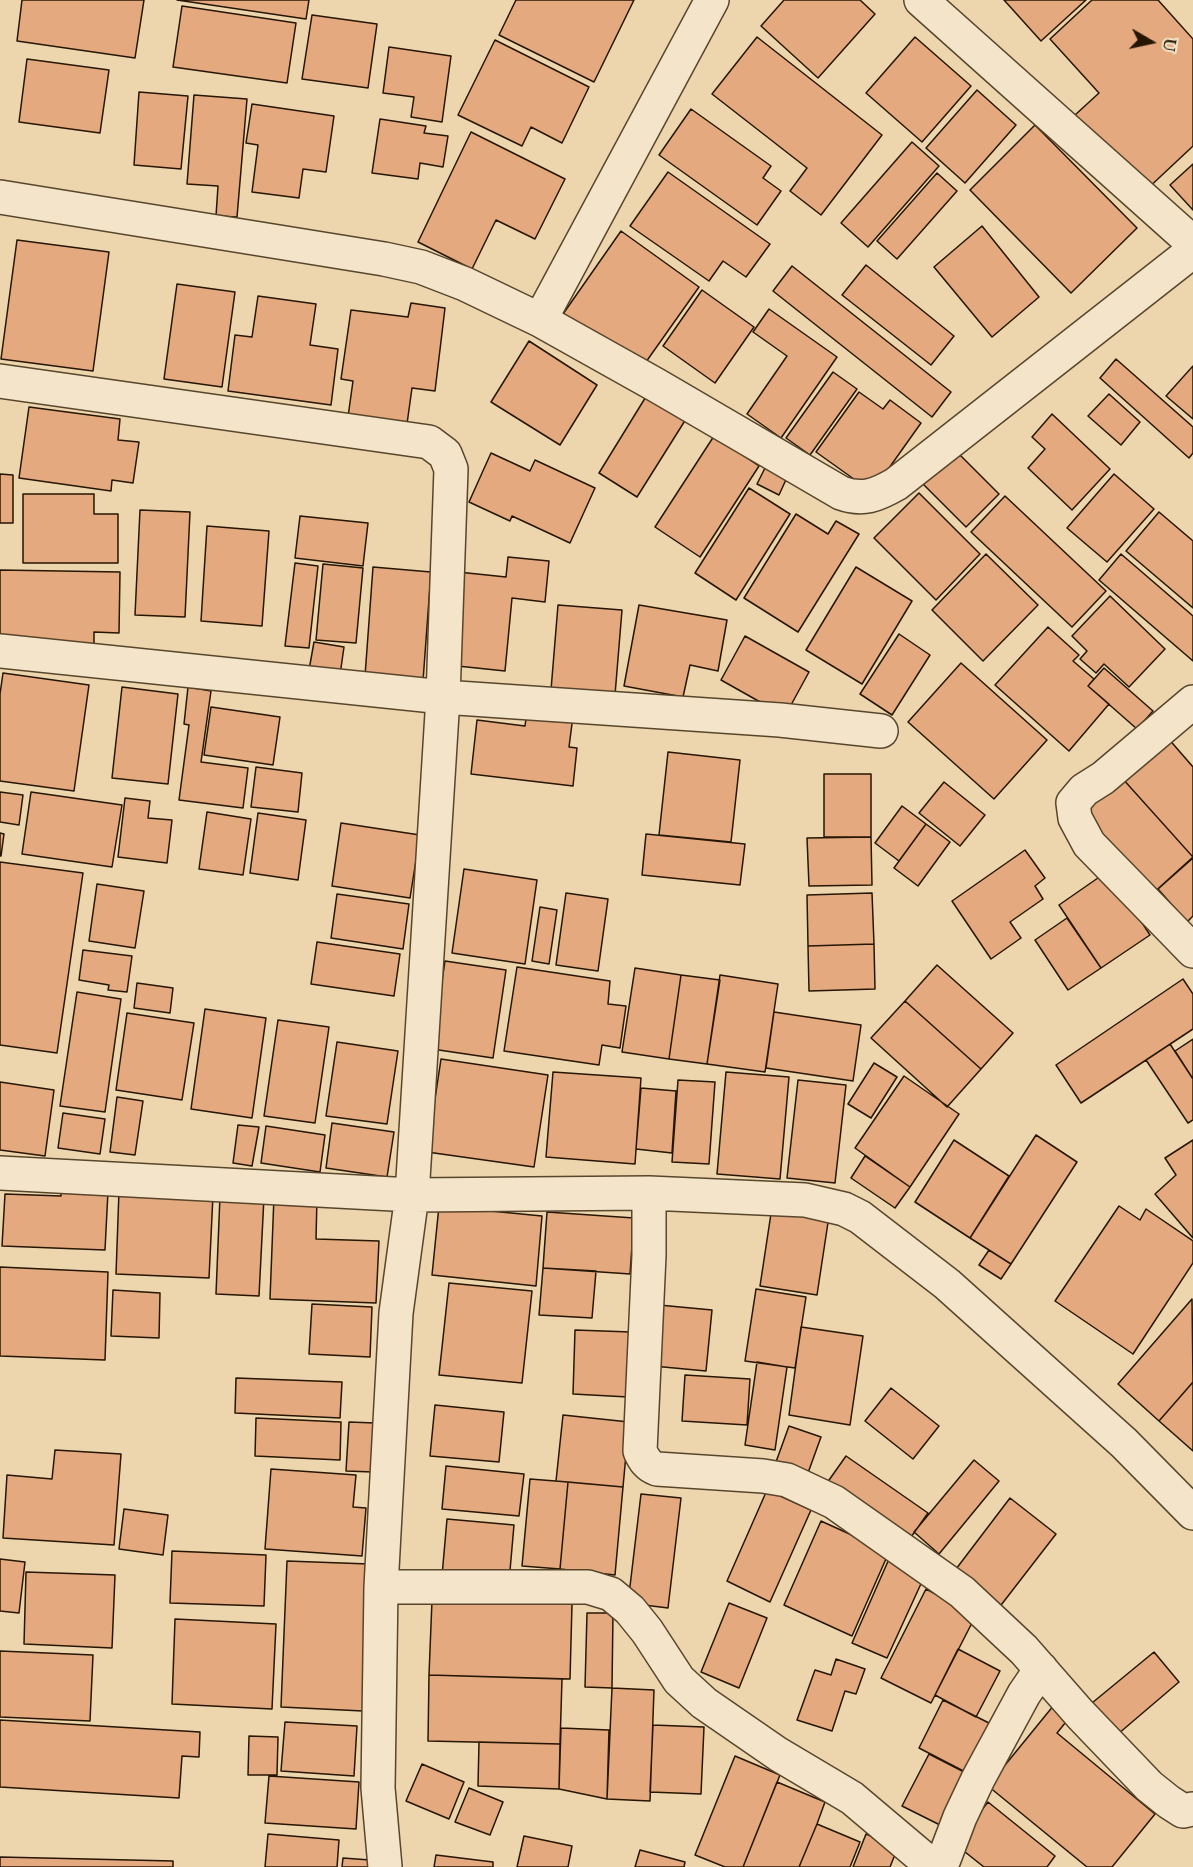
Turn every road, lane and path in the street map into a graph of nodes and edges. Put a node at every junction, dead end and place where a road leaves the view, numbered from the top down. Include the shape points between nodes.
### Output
1 (712, 0) edge
2 (921, 0) edge
3 (0, 197) edge
4 (1193, 243) edge
5 (1193, 251) edge
6 (540, 320) junction
7 (0, 381) edge
8 (0, 651) edge
9 (443, 697) junction
10 (1193, 702) edge
11 (881, 731) dead end
12 (1193, 951) edge
13 (0, 1173) edge
14 (649, 1193) junction
15 (412, 1195) junction
16 (1193, 1513) edge
17 (381, 1587) junction
18 (1041, 1669) junction
19 (1193, 1809) edge
20 (386, 1867) edge

1 - 6 street
2 - 4 street
3 - 6 street via 384,258 465,284
5 - 6 street via 896,484 865,498 841,493
7 - 9 street via 429,442 445,454 451,469
8 - 9 street
9 - 11 street via 780,720
9 - 15 street
10 - 12 street via 1073,803 1075,818 1089,844
13 - 15 street
14 - 15 street
14 - 16 street via 805,1200 860,1217 947,1284 1124,1443
14 - 18 street via 640,1424 644,1460 657,1469 787,1480 834,1502 962,1592
15 - 17 street via 396,1312
17 - 18 street via 588,1587 611,1594 630,1610 680,1680 704,1703 852,1798 929,1863 936,1864 944,1859 978,1779
17 - 20 street via 378,1788
18 - 19 street via 1149,1786 1183,1810

